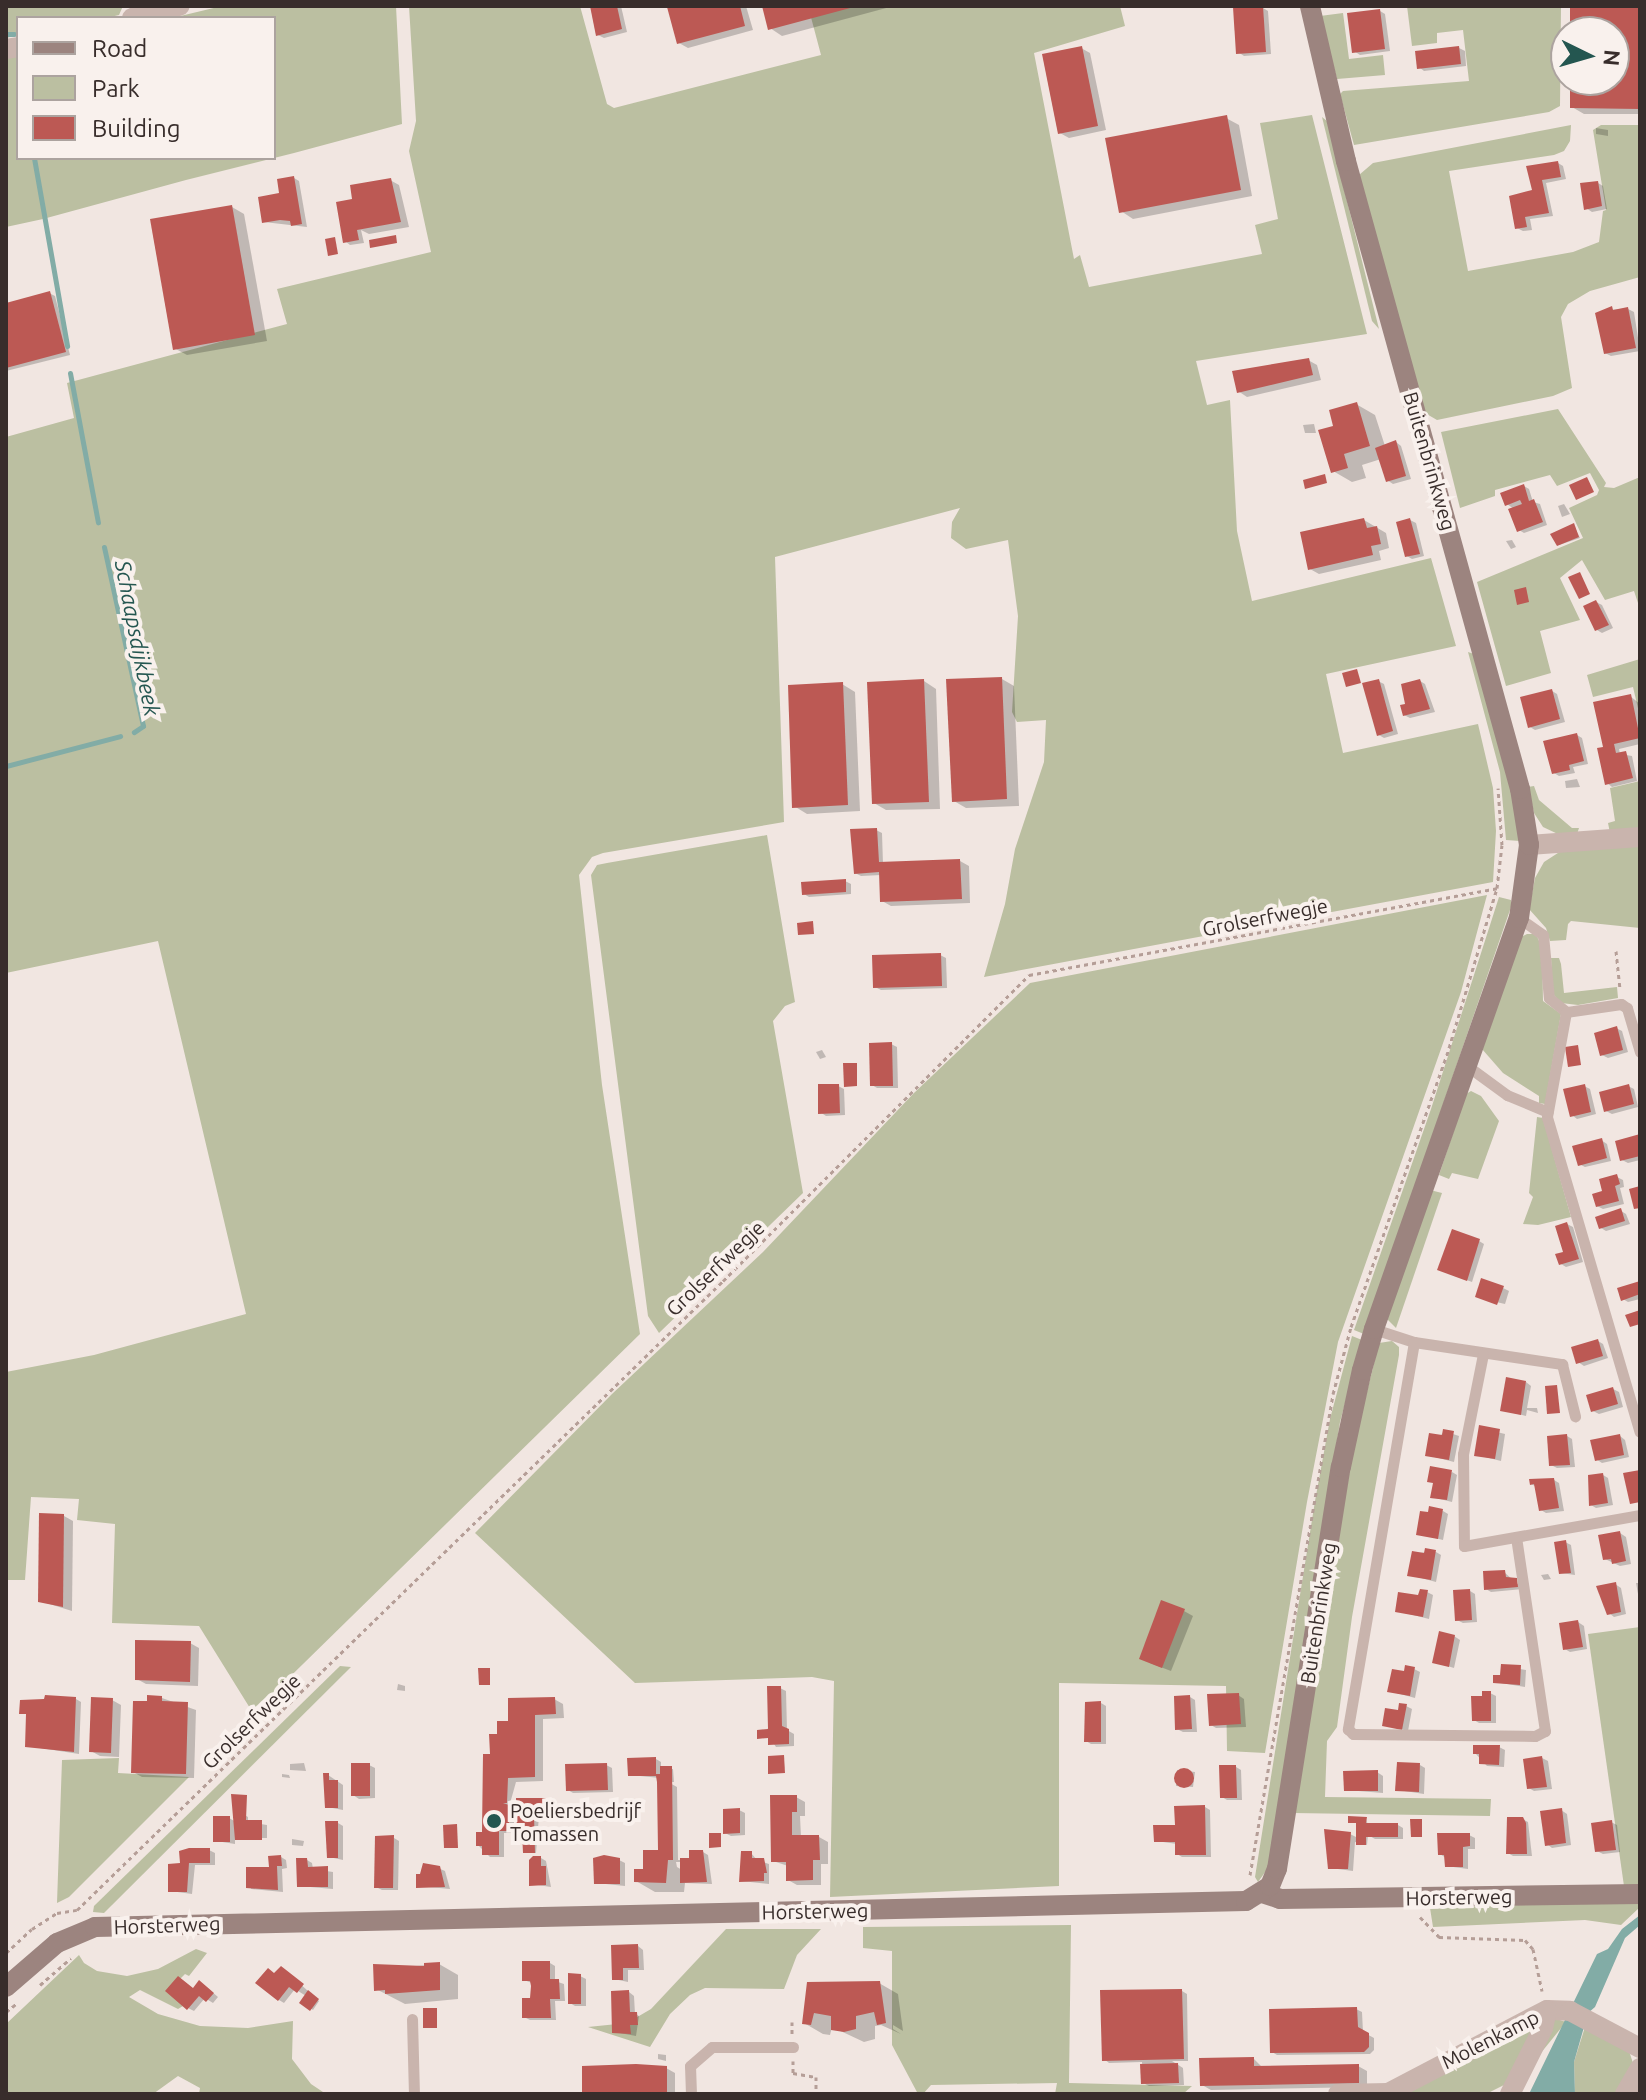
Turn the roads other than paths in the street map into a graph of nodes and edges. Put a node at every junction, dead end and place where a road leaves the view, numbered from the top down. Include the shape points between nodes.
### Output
1 (179, 6) edge
2 (1310, 6) edge
3 (140, 16) edge
4 (1640, 837) edge
5 (1529, 845) junction
6 (1519, 918) junction
7 (1566, 1012) junction
8 (1638, 1037) edge
9 (1640, 1052) edge
10 (1466, 1065) junction
11 (1548, 1112) junction
12 (1374, 1329) junction
13 (1414, 1342) junction
14 (1483, 1354) junction
15 (1575, 1416) dead end
16 (1640, 1432) edge
17 (1640, 1515) edge
18 (1516, 1537) junction
19 (1262, 1893) junction
20 (1640, 1894) edge
21 (6, 1987) edge
22 (1547, 2010) junction
23 (412, 2019) dead end
24 (793, 2047) road end
25 (1640, 2048) edge
26 (1640, 2068) edge
27 (414, 2094) edge
28 (691, 2094) edge
29 (1338, 2094) edge
30 (1510, 2094) edge
31 (1625, 2094) edge

1 - 3 street
2 - 5 main road, Buitenbrinkweg via 1346,161 1516,774
4 - 5 street
5 - 6 main road, Buitenbrinkweg
6 - 7 lane via 1543,935 1549,998
6 - 10 main road, Buitenbrinkweg
7 - 8 lane via 1621,1004
7 - 11 lane
8 - 9 lane
10 - 11 lane via 1507,1095
10 - 12 main road, Buitenbrinkweg
11 - 16 lane
12 - 13 lane
12 - 19 main road, Buitenbrinkweg via 1341,1467 1277,1869
13 - 14 lane
13 - 18 lane via 1348,1729 1353,1734 1535,1736 1545,1731
14 - 15 lane via 1562,1364
14 - 18 lane via 1463,1454 1464,1546
17 - 18 lane
19 - 20 main road, Horsterweg via 1280,1899
19 - 21 main road, Horsterweg via 1246,1901 95,1927 57,1943
22 - 25 street, Molenkamp via 1578,2015
22 - 29 street, Molenkamp via 1388,2093
22 - 30 street
23 - 27 lane
24 - 28 lane via 712,2047 690,2066
26 - 31 street

